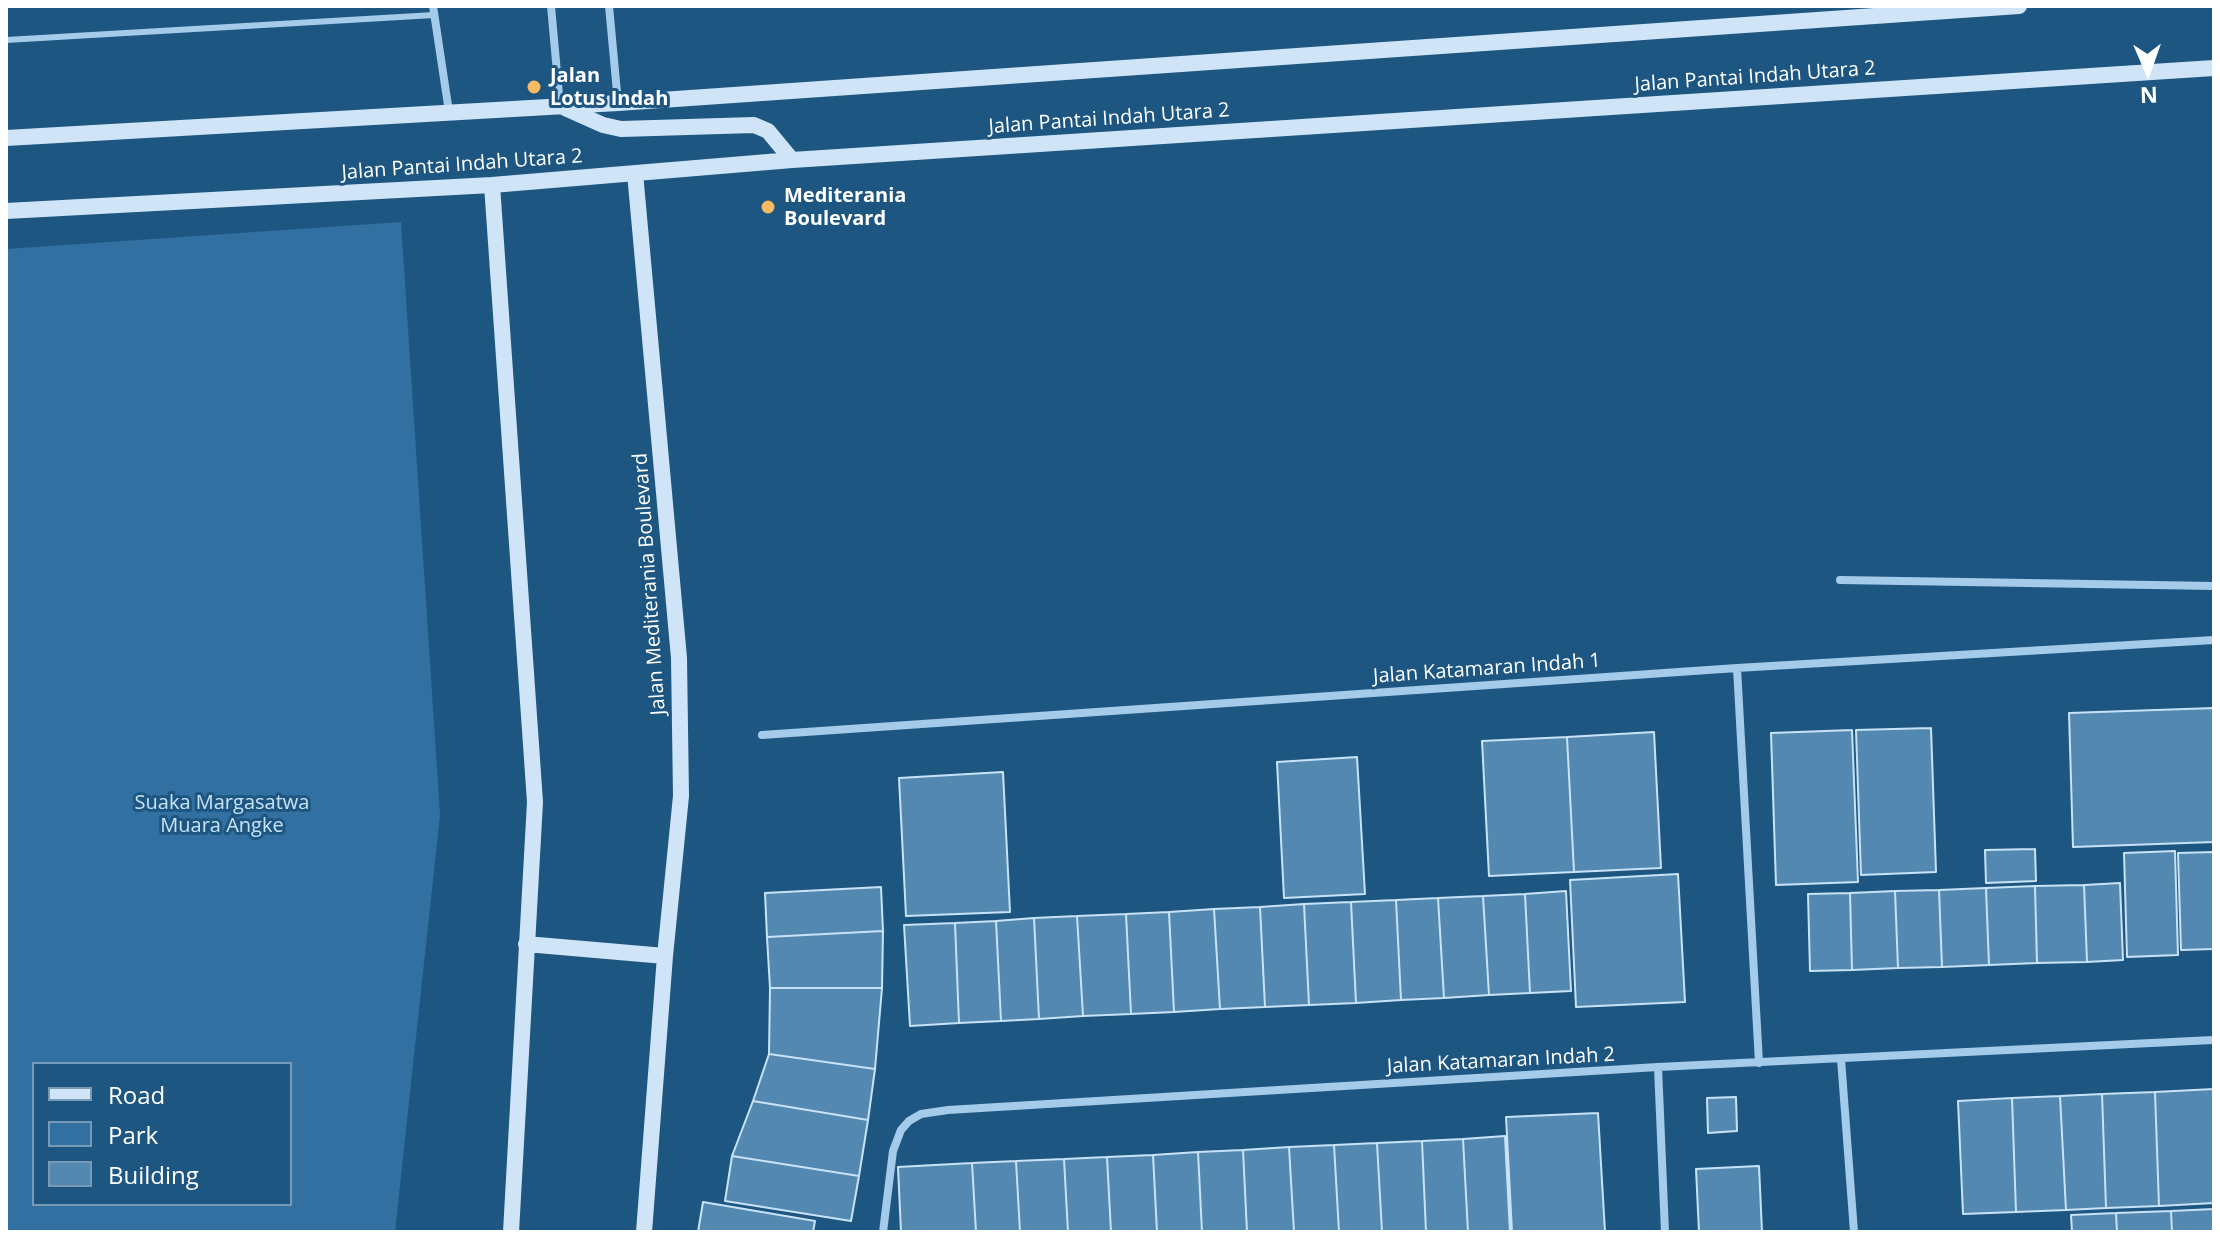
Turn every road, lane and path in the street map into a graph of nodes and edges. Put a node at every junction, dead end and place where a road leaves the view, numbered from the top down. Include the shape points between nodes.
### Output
1 (551, 6) edge
2 (609, 6) edge
3 (2019, 6) edge
4 (433, 11) edge
5 (6, 40) edge
6 (2214, 68) edge
7 (618, 103) junction
8 (560, 106) junction
9 (449, 112) junction
10 (6, 138) edge
11 (792, 160) junction
12 (635, 173) junction
13 (492, 185) junction
14 (6, 211) edge
15 (1840, 580) dead end
16 (2214, 586) edge
17 (2214, 640) edge
18 (1737, 668) junction
19 (762, 735) dead end
20 (526, 944) junction
21 (665, 956) junction
22 (2213, 1040) edge
23 (1841, 1059) junction
24 (1759, 1063) junction
25 (1658, 1067) junction
26 (511, 1232) edge
27 (644, 1232) edge
28 (883, 1232) edge
29 (1665, 1232) edge
30 (1854, 1232) edge

1 - 8 street
2 - 7 street
3 - 7 street
4 - 5 lane
4 - 9 street
6 - 11 street, Jalan Pantai Indah Utara 2
7 - 8 street
8 - 9 street
8 - 11 street via 621,129 754,125 768,131
9 - 10 street
11 - 12 street, Jalan Pantai Indah Utara 2
12 - 13 street, Jalan Pantai Indah Utara 2
12 - 21 street, Jalan Mediterania Boulevard via 679,658 681,796
13 - 14 street, Jalan Pantai Indah Utara 2
13 - 20 street via 535,802
15 - 16 street
17 - 18 street, Jalan Katamaran Indah 1
18 - 19 street, Jalan Katamaran Indah 1
18 - 24 street
20 - 21 street
20 - 26 street
21 - 27 street, Jalan Mediterania Boulevard
22 - 23 street, Jalan Katamaran Indah 2
23 - 24 street, Jalan Katamaran Indah 2
23 - 30 street
24 - 25 street, Jalan Katamaran Indah 2
25 - 28 street, Jalan Katamaran Indah 2 via 921,1114 901,1130 893,1151
25 - 29 street

